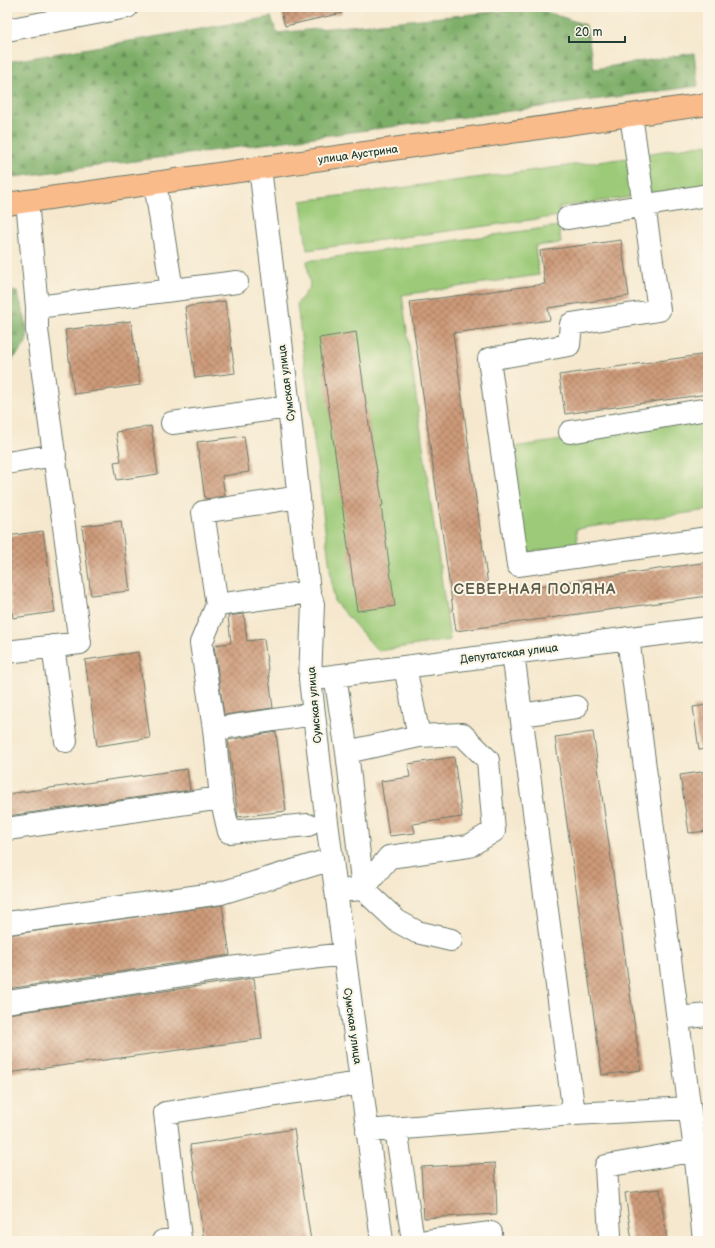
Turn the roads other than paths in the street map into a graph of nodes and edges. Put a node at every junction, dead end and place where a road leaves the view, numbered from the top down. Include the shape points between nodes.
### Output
1 (126, 7) edge
2 (7, 30) edge
3 (708, 104) edge
4 (631, 115) junction
5 (260, 168) junction
6 (155, 183) junction
7 (708, 195) edge
8 (17, 203) edge
9 (644, 205) junction
10 (568, 218) dead end
11 (237, 282) dead end
12 (172, 290) junction
13 (37, 307) junction
14 (289, 407) junction
15 (708, 409) edge
16 (172, 424) dead end
17 (570, 432) dead end
18 (54, 455) junction
19 (7, 462) edge
20 (299, 497) junction
21 (708, 538) edge
22 (309, 592) junction
23 (217, 605) junction
24 (708, 628) edge
25 (628, 638) junction
26 (53, 646) junction
27 (7, 652) edge
28 (513, 653) junction
29 (405, 666) junction
30 (335, 676) junction
31 (310, 679) junction
32 (576, 707) dead end
33 (314, 714) junction
34 (521, 715) junction
35 (214, 729) junction
36 (419, 736) junction
37 (66, 742) dead end
38 (347, 752) junction
39 (221, 798) junction
40 (308, 825) dead end
41 (7, 829) edge
42 (332, 860) junction
43 (363, 890) junction
44 (336, 891) junction
45 (7, 924) edge
46 (451, 940) dead end
47 (344, 954) junction
48 (7, 1002) edge
49 (708, 1015) edge
50 (678, 1018) junction
51 (361, 1083) junction
52 (690, 1108) junction
53 (574, 1114) junction
54 (396, 1129) junction
55 (367, 1131) junction
56 (701, 1149) edge
57 (491, 1233) dead end
58 (610, 1235) dead end
59 (163, 1241) edge
60 (382, 1241) edge
61 (413, 1241) edge
62 (427, 1241) edge
63 (704, 1241) edge

1 - 2 street
3 - 4 main road, улица Аустрина
4 - 5 main road, улица Аустрина
4 - 9 street
5 - 6 main road, улица Аустрина
5 - 14 street, Сумская улица
6 - 8 main road, улица Аустрина
6 - 12 street
7 - 9 street
8 - 13 street
9 - 10 street
9 - 21 street via 659,310 571,324 568,346 490,359 518,566
11 - 12 street
12 - 13 street
13 - 18 street via 37,330
14 - 16 street
14 - 20 street, Сумская улица
15 - 17 street
18 - 19 street
18 - 26 street via 80,643
20 - 22 street, Сумская улица
20 - 23 street via 203,512
22 - 23 street
22 - 31 street, Сумская улица via 313,604
23 - 35 street via 201,642
24 - 25 street, Депутатская улица
25 - 28 street, Депутатская улица
25 - 50 street
26 - 27 street
26 - 37 street
28 - 29 street, Депутатская улица
28 - 34 street
29 - 30 street, Депутатская улица
29 - 36 street
30 - 31 street, Депутатская улица
30 - 38 street
31 - 33 street, Сумская улица
32 - 34 street
33 - 35 street
33 - 42 street, Сумская улица
34 - 53 street
35 - 39 street
36 - 38 street
36 - 43 street via 462,734 488,760 494,831 469,846 390,857
38 - 43 street
39 - 40 street via 229,832
39 - 41 street
42 - 44 street, Сумская улица
42 - 45 street via 221,893
43 - 44 street
43 - 46 street via 396,921 417,932
44 - 47 street, Сумская улица
47 - 48 street via 230,968
47 - 51 street, Сумская улица
49 - 50 street
50 - 52 street
51 - 55 street, Сумская улица
51 - 59 street via 165,1113 180,1238
52 - 53 street
52 - 56 street
53 - 54 street
54 - 55 street
54 - 61 street
55 - 60 street, Сумская улица
56 - 58 street via 606,1166
56 - 63 street
57 - 62 street

